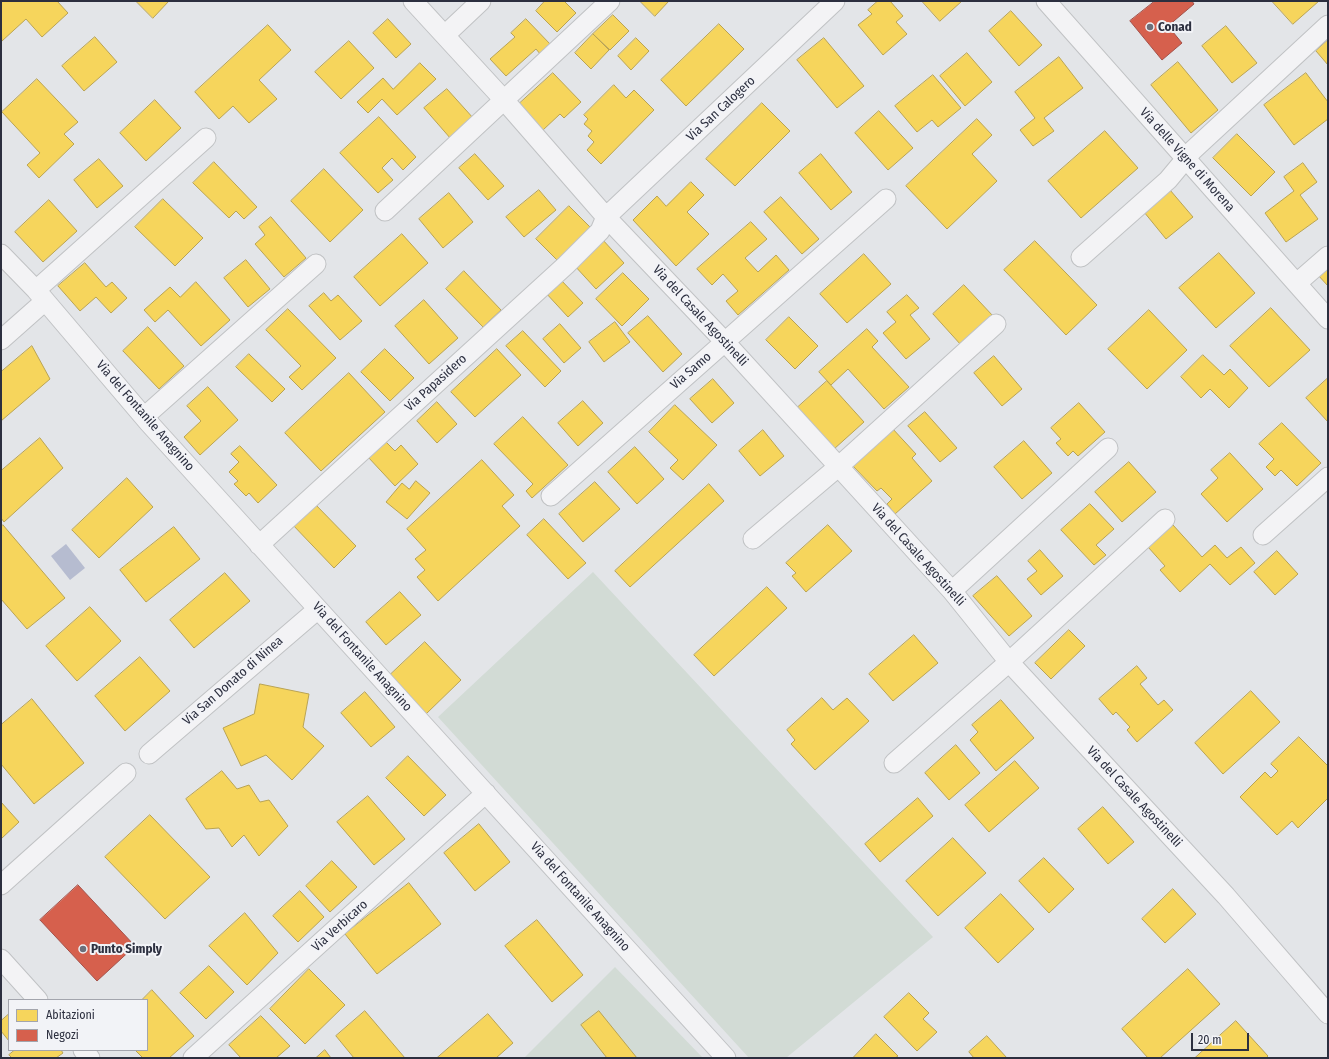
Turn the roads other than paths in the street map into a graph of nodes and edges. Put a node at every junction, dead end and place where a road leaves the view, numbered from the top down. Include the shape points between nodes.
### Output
1 (413, 1) edge
2 (481, 1) edge
3 (610, 1) edge
4 (835, 1) edge
5 (1046, 1) edge
6 (1328, 25) edge
7 (445, 35) junction
8 (504, 100) junction
9 (206, 138) dead end
10 (1186, 159) junction
11 (886, 199) dead end
12 (384, 212) dead end
13 (606, 217) junction
14 (1, 254) edge
15 (1328, 256) edge
16 (1081, 257) dead end
17 (316, 264) dead end
18 (1297, 283) junction
19 (41, 295) junction
20 (1328, 319) edge
21 (996, 324) dead end
22 (1, 340) edge
23 (725, 342) junction
24 (144, 417) junction
25 (1108, 448) dead end
26 (838, 467) junction
27 (1328, 476) edge
28 (551, 496) dead end
29 (1165, 519) dead end
30 (1263, 535) dead end
31 (753, 539) dead end
32 (259, 544) junction
33 (952, 591) junction
34 (318, 609) junction
35 (1009, 662) junction
36 (149, 754) dead end
37 (894, 763) dead end
38 (126, 773) dead end
39 (486, 793) junction
40 (1, 885) edge
41 (1, 959) edge
42 (37, 999) edge
43 (1328, 1014) edge
44 (193, 1058) edge
45 (726, 1058) edge

1 - 7 street, Via del Casale Agostinelli
2 - 7 street
3 - 8 street
4 - 13 street, Via San Calogero
5 - 10 street, Via delle Vigne di Morena
6 - 10 street
7 - 8 street, Via del Casale Agostinelli
8 - 12 street
8 - 13 street, Via del Casale Agostinelli
9 - 19 street
10 - 16 street via 1162,185
10 - 18 street, Via delle Vigne di Morena
11 - 23 street, Via Samo
13 - 23 street, Via del Casale Agostinelli
13 - 32 street, Via Papasidero via 600,231 566,265
14 - 19 street, Via del Fontanile Anagnino
15 - 18 street
17 - 24 street
18 - 20 street, Via delle Vigne di Morena
19 - 22 street
19 - 24 street, Via del Fontanile Anagnino
21 - 26 street
23 - 26 street, Via del Casale Agostinelli
23 - 28 street, Via Samo
24 - 32 street, Via del Fontanile Anagnino
25 - 33 street
26 - 31 street
26 - 33 street, Via del Casale Agostinelli
27 - 30 street
29 - 35 street
32 - 34 street, Via del Fontanile Anagnino
33 - 35 street, Via del Casale Agostinelli
34 - 36 street, Via San Donato di Ninea
34 - 39 street, Via del Fontanile Anagnino
35 - 37 street
35 - 43 street, Via del Casale Agostinelli via 1226,896
38 - 40 street
39 - 44 street, Via Verbicaro
39 - 45 street, Via del Fontanile Anagnino
41 - 42 street

